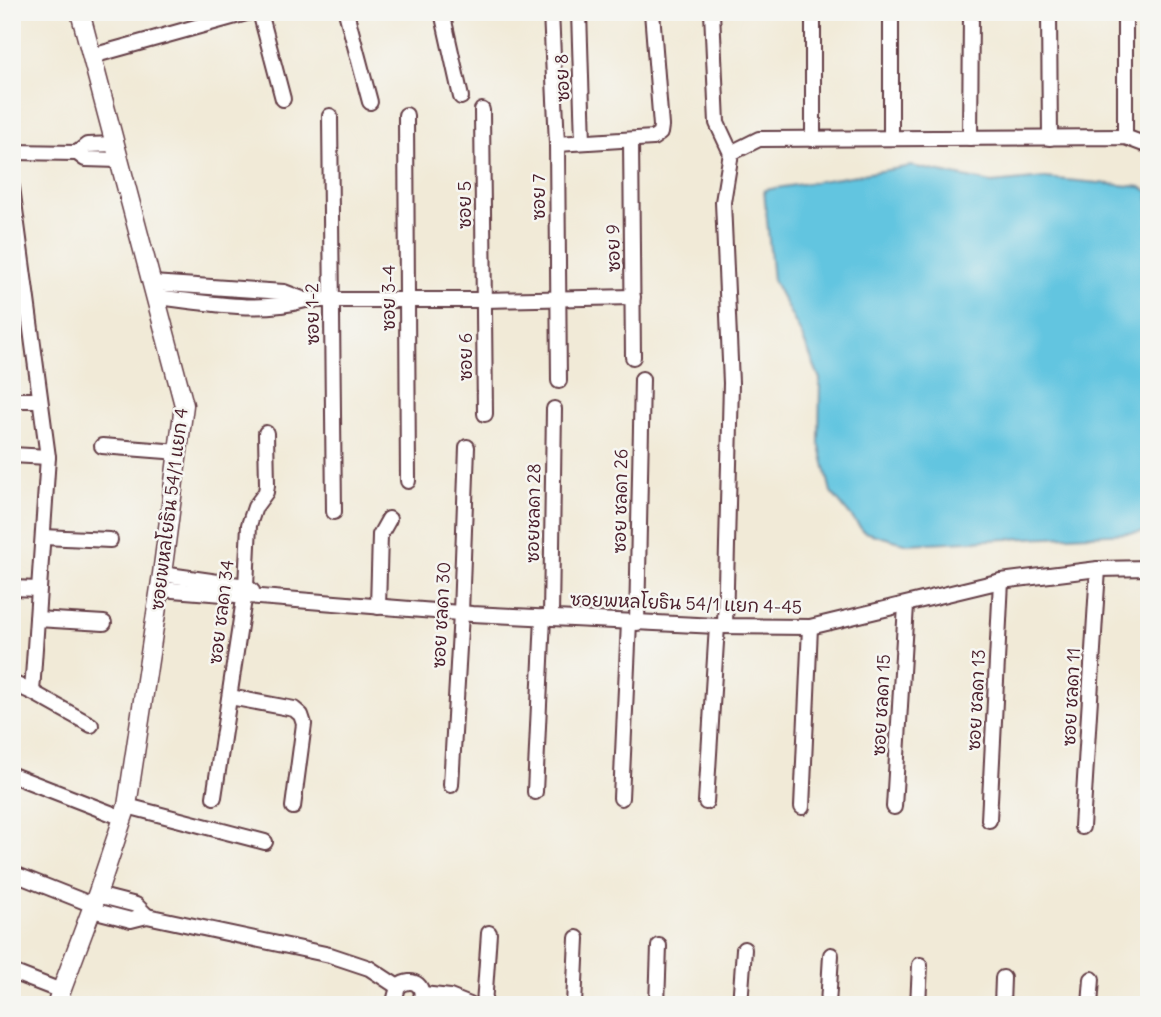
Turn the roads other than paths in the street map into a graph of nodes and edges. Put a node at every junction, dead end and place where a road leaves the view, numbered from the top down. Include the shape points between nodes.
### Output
1 (80, 12) edge
2 (250, 12) edge
3 (260, 12) edge
4 (346, 12) edge
5 (442, 12) edge
6 (551, 12) edge
7 (579, 12) edge
8 (652, 12) edge
9 (712, 12) edge
10 (813, 12) edge
11 (891, 12) edge
12 (971, 12) edge
13 (1049, 12) edge
14 (1125, 12) edge
15 (92, 56) junction
16 (461, 97) dead end
17 (283, 99) dead end
18 (370, 102) dead end
19 (482, 110) dead end
20 (406, 115) dead end
21 (330, 116) dead end
22 (1125, 137) junction
23 (891, 138) junction
24 (970, 138) junction
25 (1050, 138) junction
26 (813, 139) junction
27 (631, 140) junction
28 (583, 142) junction
29 (557, 144) junction
30 (1149, 146) edge
31 (12, 152) edge
32 (118, 152) junction
33 (731, 153) junction
34 (12, 187) edge
35 (154, 290) junction
36 (633, 297) junction
37 (558, 298) junction
38 (331, 300) junction
39 (408, 300) junction
40 (484, 300) junction
41 (634, 357) dead end
42 (642, 379) dead end
43 (559, 381) dead end
44 (12, 400) edge
45 (40, 400) junction
46 (554, 409) dead end
47 (485, 414) dead end
48 (266, 433) dead end
49 (102, 446) dead end
50 (467, 447) dead end
51 (179, 452) junction
52 (12, 455) edge
53 (48, 457) junction
54 (408, 481) dead end
55 (334, 512) dead end
56 (388, 519) dead end
57 (43, 537) junction
58 (110, 540) dead end
59 (1149, 568) edge
60 (1098, 569) junction
61 (1001, 581) junction
62 (161, 582) junction
63 (12, 588) edge
64 (39, 589) junction
65 (250, 593) junction
66 (906, 605) junction
67 (378, 607) junction
68 (461, 613) junction
69 (547, 617) junction
70 (37, 619) junction
71 (633, 622) junction
72 (104, 623) dead end
73 (721, 626) junction
74 (810, 627) junction
75 (12, 683) edge
76 (32, 692) junction
77 (230, 697) junction
78 (91, 724) dead end
79 (12, 775) edge
80 (451, 785) dead end
81 (535, 792) dead end
82 (214, 797) dead end
83 (621, 798) dead end
84 (706, 802) dead end
85 (293, 807) dead end
86 (802, 807) dead end
87 (894, 807) dead end
88 (125, 812) junction
89 (989, 820) dead end
90 (1082, 827) dead end
91 (265, 842) dead end
92 (12, 873) edge
93 (94, 903) junction
94 (489, 933) dead end
95 (578, 938) dead end
96 (659, 946) dead end
97 (744, 949) dead end
98 (831, 955) dead end
99 (920, 965) dead end
100 (12, 972) edge
101 (1003, 978) dead end
102 (1092, 979) dead end
103 (398, 987) junction
104 (58, 998) edge
105 (420, 999) edge
106 (397, 1004) edge
107 (470, 1005) edge
108 (484, 1005) edge
109 (574, 1005) edge
110 (657, 1005) edge
111 (740, 1005) edge
112 (828, 1005) edge
113 (918, 1005) edge
114 (1002, 1005) edge
115 (1090, 1005) edge

1 - 15 street, ซอยพหลโยธิน 54/1 แยก 4
2 - 15 street
3 - 17 street
4 - 18 street
5 - 16 street
6 - 29 street, ซอย 7
7 - 28 street, ซอย 8
8 - 27 street via 660,134
9 - 33 street via 717,123
10 - 26 street
11 - 23 street
12 - 24 street
13 - 25 street
14 - 22 street
15 - 32 street, ซอยพหลโยธิน 54/1 แยก 4
19 - 40 street, ซอย 5
20 - 39 street, ซอย 3-4
21 - 38 street, ซอย 1-2
22 - 25 street
22 - 30 street
23 - 24 street
23 - 26 street
24 - 25 street
26 - 33 street via 759,139
27 - 28 street
27 - 36 street, ซอย 9
28 - 29 street
29 - 37 street, ซอย 7
31 - 32 street via 77,153 87,145
32 - 35 street, ซอยพหลโยธิน 54/1 แยก 4
33 - 73 street via 723,202 731,383
34 - 45 street
35 - 38 street via 284,292 305,300
35 - 51 street, ซอยพหลโยธิน 54/1 แยก 4 via 184,405
36 - 37 street
36 - 41 street, ซอย 9
37 - 40 street
37 - 43 street, ซอย 7
38 - 39 street
38 - 55 street, ซอย 1-2
39 - 40 street
39 - 54 street, ซอย 3-4
40 - 47 street, ซอย 6
42 - 71 street, ซอย ชลดา 26
44 - 45 street
45 - 53 street
46 - 69 street, ซอยชลดา 28
48 - 65 street, ซอย ชลดา 34 via 266,492 249,525
49 - 51 street
50 - 68 street, ซอย ชลดา 30
51 - 62 street, ซอยพหลโยธิน 54/1 แยก 4
52 - 53 street
53 - 57 street
56 - 67 street via 380,535
57 - 58 street
57 - 64 street
59 - 60 street, ซอยพหลโยธิน 54/1 แยก 4-45
60 - 61 street, ซอยพหลโยธิน 54/1 แยก 4-45
60 - 90 street, ซอย ชลดา 11
61 - 66 street, ซอยพหลโยธิน 54/1 แยก 4-45
61 - 89 street, ซอย ชลดา 13
62 - 65 street, ซอยพหลโยธิน 54/1 แยก 4-45
62 - 88 street, ซอยพหลโยธิน 54/1 แยก 4
63 - 64 street
64 - 70 street
65 - 67 street, ซอยพหลโยธิน 54/1 แยก 4-45
65 - 77 street, ซอย ชลดา 34
66 - 74 street, ซอยพหลโยธิน 54/1 แยก 4-45
66 - 87 street, ซอย ชลดา 15
67 - 68 street, ซอยพหลโยธิน 54/1 แยก 4-45
68 - 69 street, ซอยพหลโยธิน 54/1 แยก 4-45
68 - 80 street, ซอย ชลดา 30
69 - 71 street, ซอยพหลโยธิน 54/1 แยก 4-45
69 - 81 street, ซอยชลดา 28
70 - 72 street
70 - 76 street
71 - 73 street, ซอยพหลโยธิน 54/1 แยก 4-45
71 - 83 street, ซอย ชลดา 26
73 - 74 street, ซอยพหลโยธิน 54/1 แยก 4-45
73 - 84 street
74 - 86 street
75 - 76 street
76 - 78 street
77 - 82 street, ซอย ชลดา 34
77 - 85 street via 294,709 301,715 304,724
79 - 88 street
88 - 91 street
88 - 93 street, ซอยพหลโยธิน 54/1 แยก 4
92 - 93 street
93 - 103 street via 135,905 147,916 330,955 369,968
93 - 104 street, ซอยพหลโยธิน 54/1 แยก 4
94 - 108 street
95 - 109 street
96 - 110 street
97 - 111 street
98 - 112 street
99 - 113 street
100 - 104 street
101 - 114 street
102 - 115 street
103 - 105 street via 415,983 421,989
103 - 106 street
105 - 107 street via 450,997

